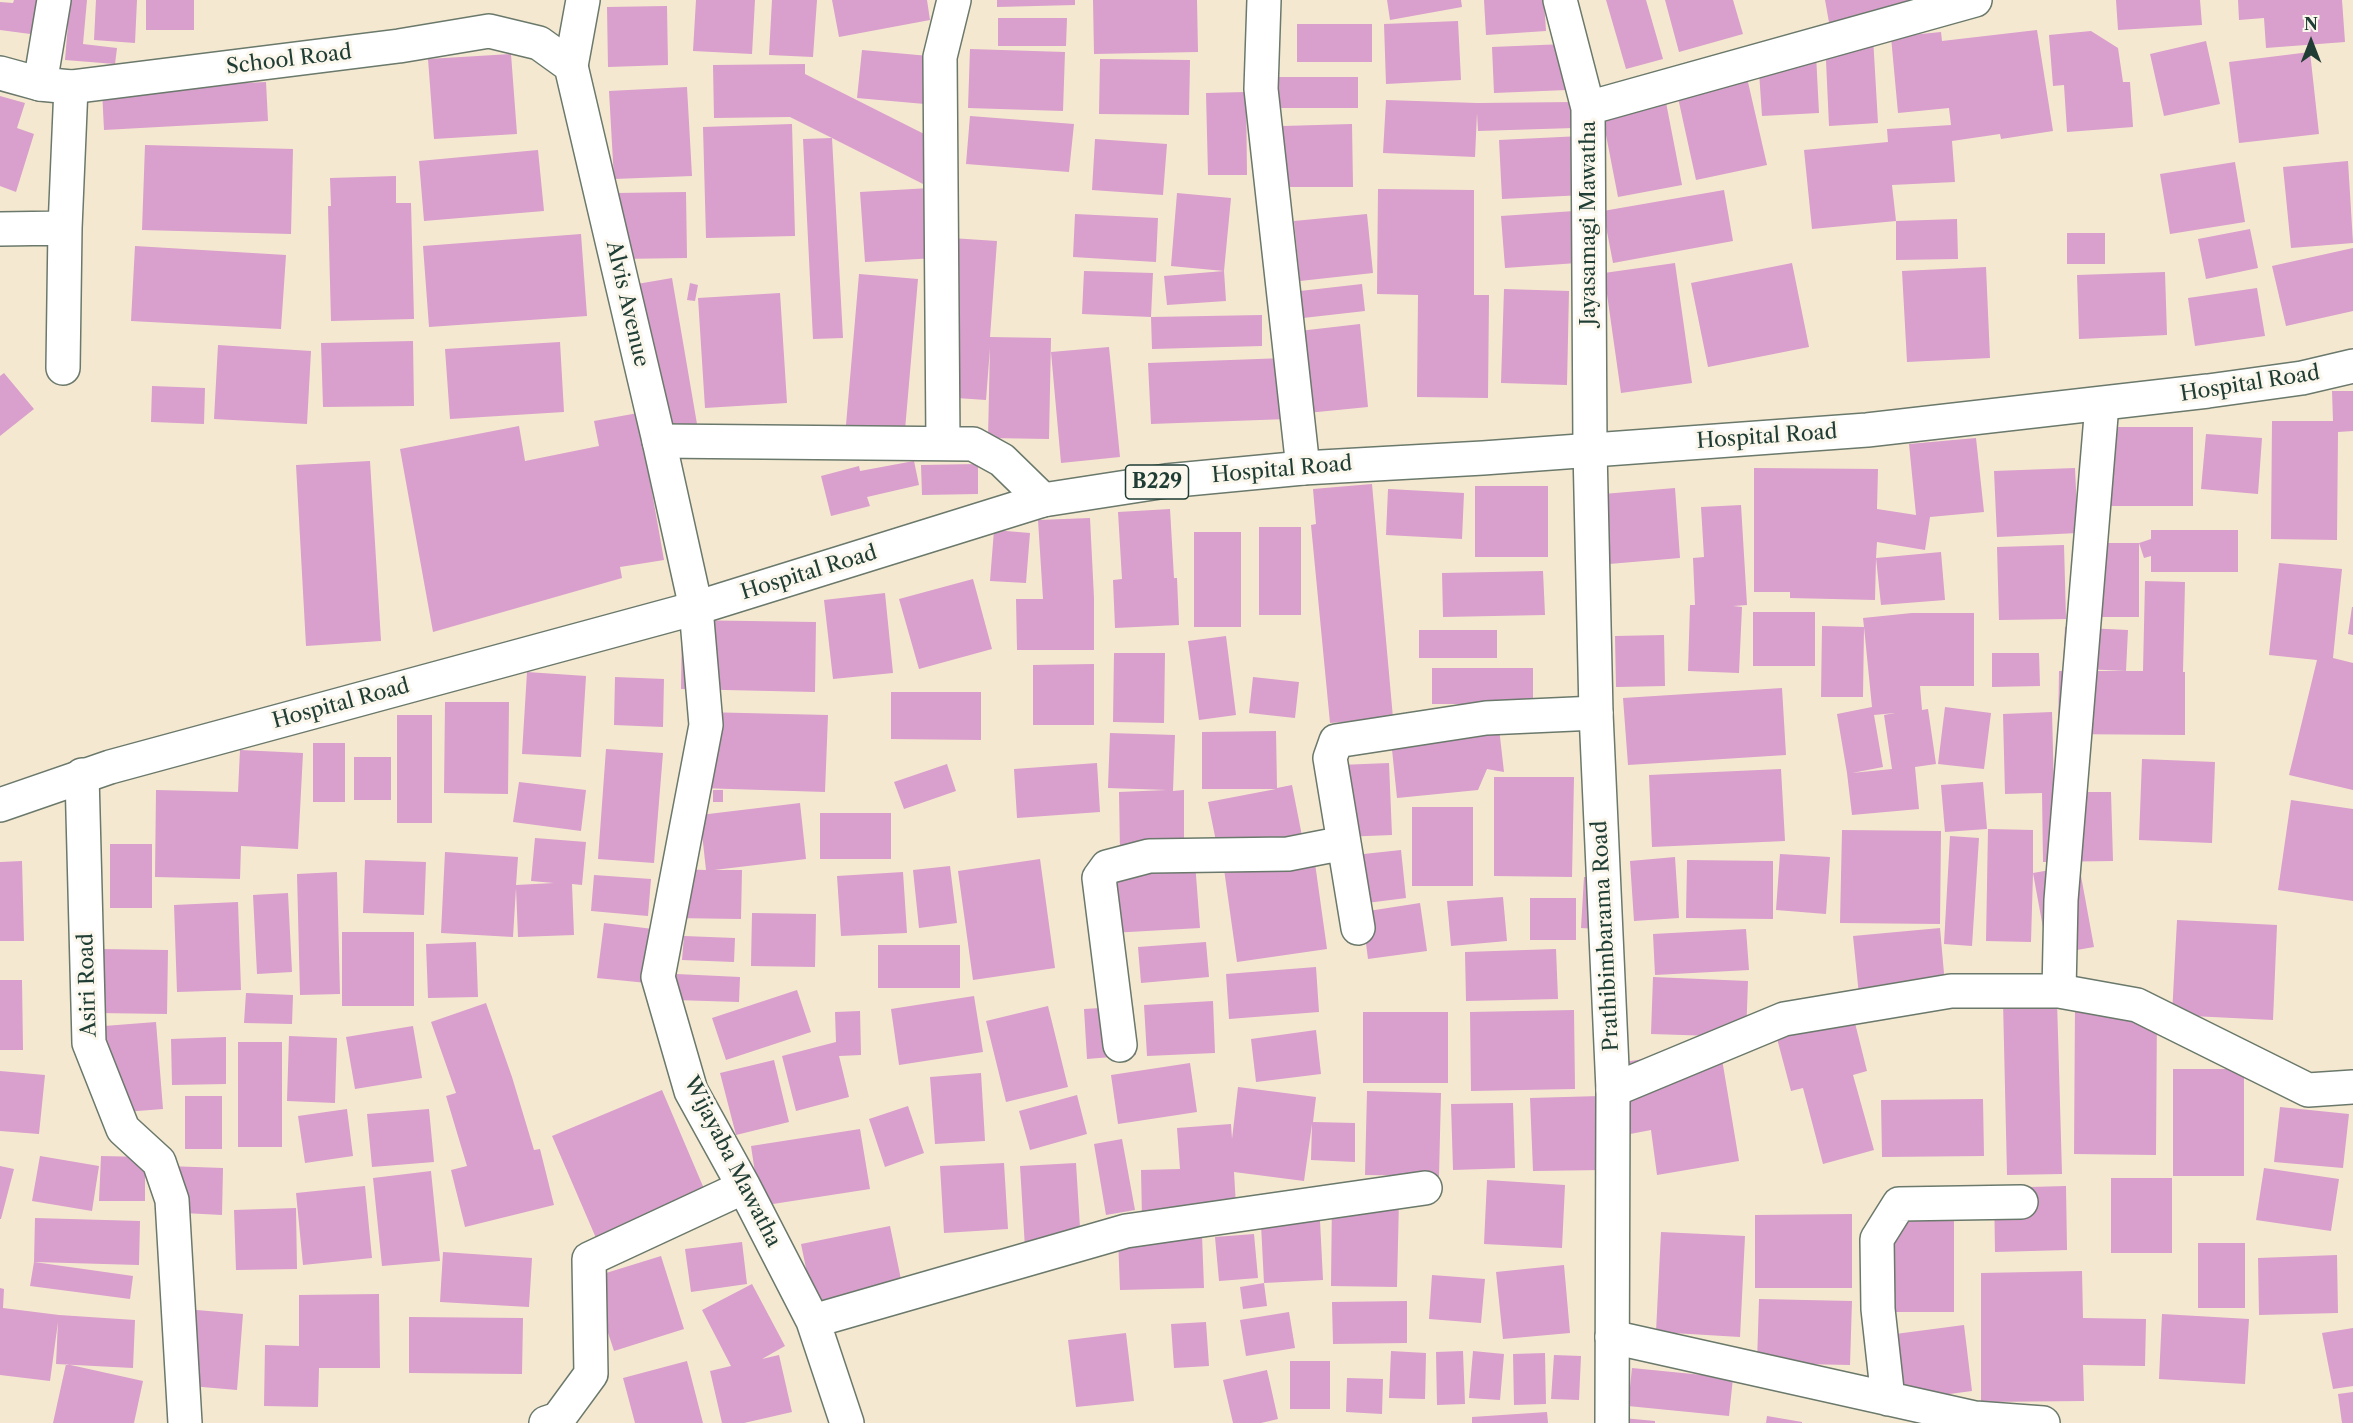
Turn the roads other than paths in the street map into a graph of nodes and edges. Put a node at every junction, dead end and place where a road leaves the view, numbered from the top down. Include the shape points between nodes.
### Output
1 (54, 0) edge
2 (582, 0) edge
3 (954, 0) edge
4 (1264, 0) edge
5 (1560, 0) edge
6 (1975, 0) edge
7 (571, 66) junction
8 (0, 73) edge
9 (56, 86) junction
10 (1588, 108) junction
11 (65, 228) junction
12 (0, 229) edge
13 (2353, 366) edge
14 (63, 368) dead end
15 (2102, 404) junction
16 (659, 441) junction
17 (944, 443) junction
18 (1590, 449) junction
19 (1303, 468) junction
20 (1043, 500) junction
21 (696, 608) junction
22 (1596, 713) junction
23 (82, 775) junction
24 (0, 805) edge
25 (1344, 843) junction
26 (1358, 928) dead end
27 (2059, 991) junction
28 (1120, 1045) dead end
29 (2353, 1088) edge
30 (1613, 1090) junction
31 (744, 1187) junction
32 (1425, 1188) dead end
33 (2021, 1202) dead end
34 (813, 1321) junction
35 (1612, 1337) junction
36 (1888, 1399) junction
37 (185, 1423) edge
38 (546, 1423) edge
39 (847, 1423) edge
40 (1612, 1423) edge
41 (2043, 1423) edge

1 - 9 street
2 - 7 street, Alvis Avenue
3 - 17 street via 940,57
4 - 19 street via 1261,89
5 - 10 street, Jayasamagi Mawatha
6 - 10 street
7 - 9 street, School Road via 539,43 489,31 399,46
7 - 16 street, Alvis Avenue
8 - 9 street, School Road
9 - 11 street
10 - 18 street, Jayasamagi Mawatha
11 - 12 street
11 - 14 street
13 - 15 street, Hospital Road / B229 via 2302,378
15 - 18 street, Hospital Road / B229 via 1867,430
15 - 27 street via 2061,900
16 - 17 street
16 - 21 street, Alvis Avenue
17 - 20 street via 973,444 1002,460
18 - 19 street, Hospital Road / B229
18 - 22 street, Prathibimbarama Road
19 - 20 street, Hospital Road / B229 via 1166,481
20 - 21 street, Hospital Road / B229
21 - 23 street, Hospital Road / B229
21 - 31 street, Wijayaba Mawatha via 706,725 658,977 691,1091
22 - 25 street via 1486,718 1336,741 1330,758
22 - 30 street, Prathibimbarama Road
23 - 24 street, Hospital Road / B229
23 - 37 street, Asiri Road via 89,1043 123,1129 159,1162 172,1200
25 - 26 street
25 - 28 street via 1288,854 1149,856 1107,867 1099,878
27 - 29 street via 2137,1005 2308,1090
27 - 30 street via 1951,992 1784,1019
30 - 35 street, Prathibimbarama Road
31 - 34 street, Wijayaba Mawatha
31 - 38 street via 589,1259 591,1374 558,1419
32 - 34 street via 1126,1231
33 - 36 street via 1899,1204 1877,1239 1878,1309
34 - 39 street, Wijayaba Mawatha
35 - 36 street
35 - 40 street, Prathibimbarama Road
36 - 41 street via 1975,1419

